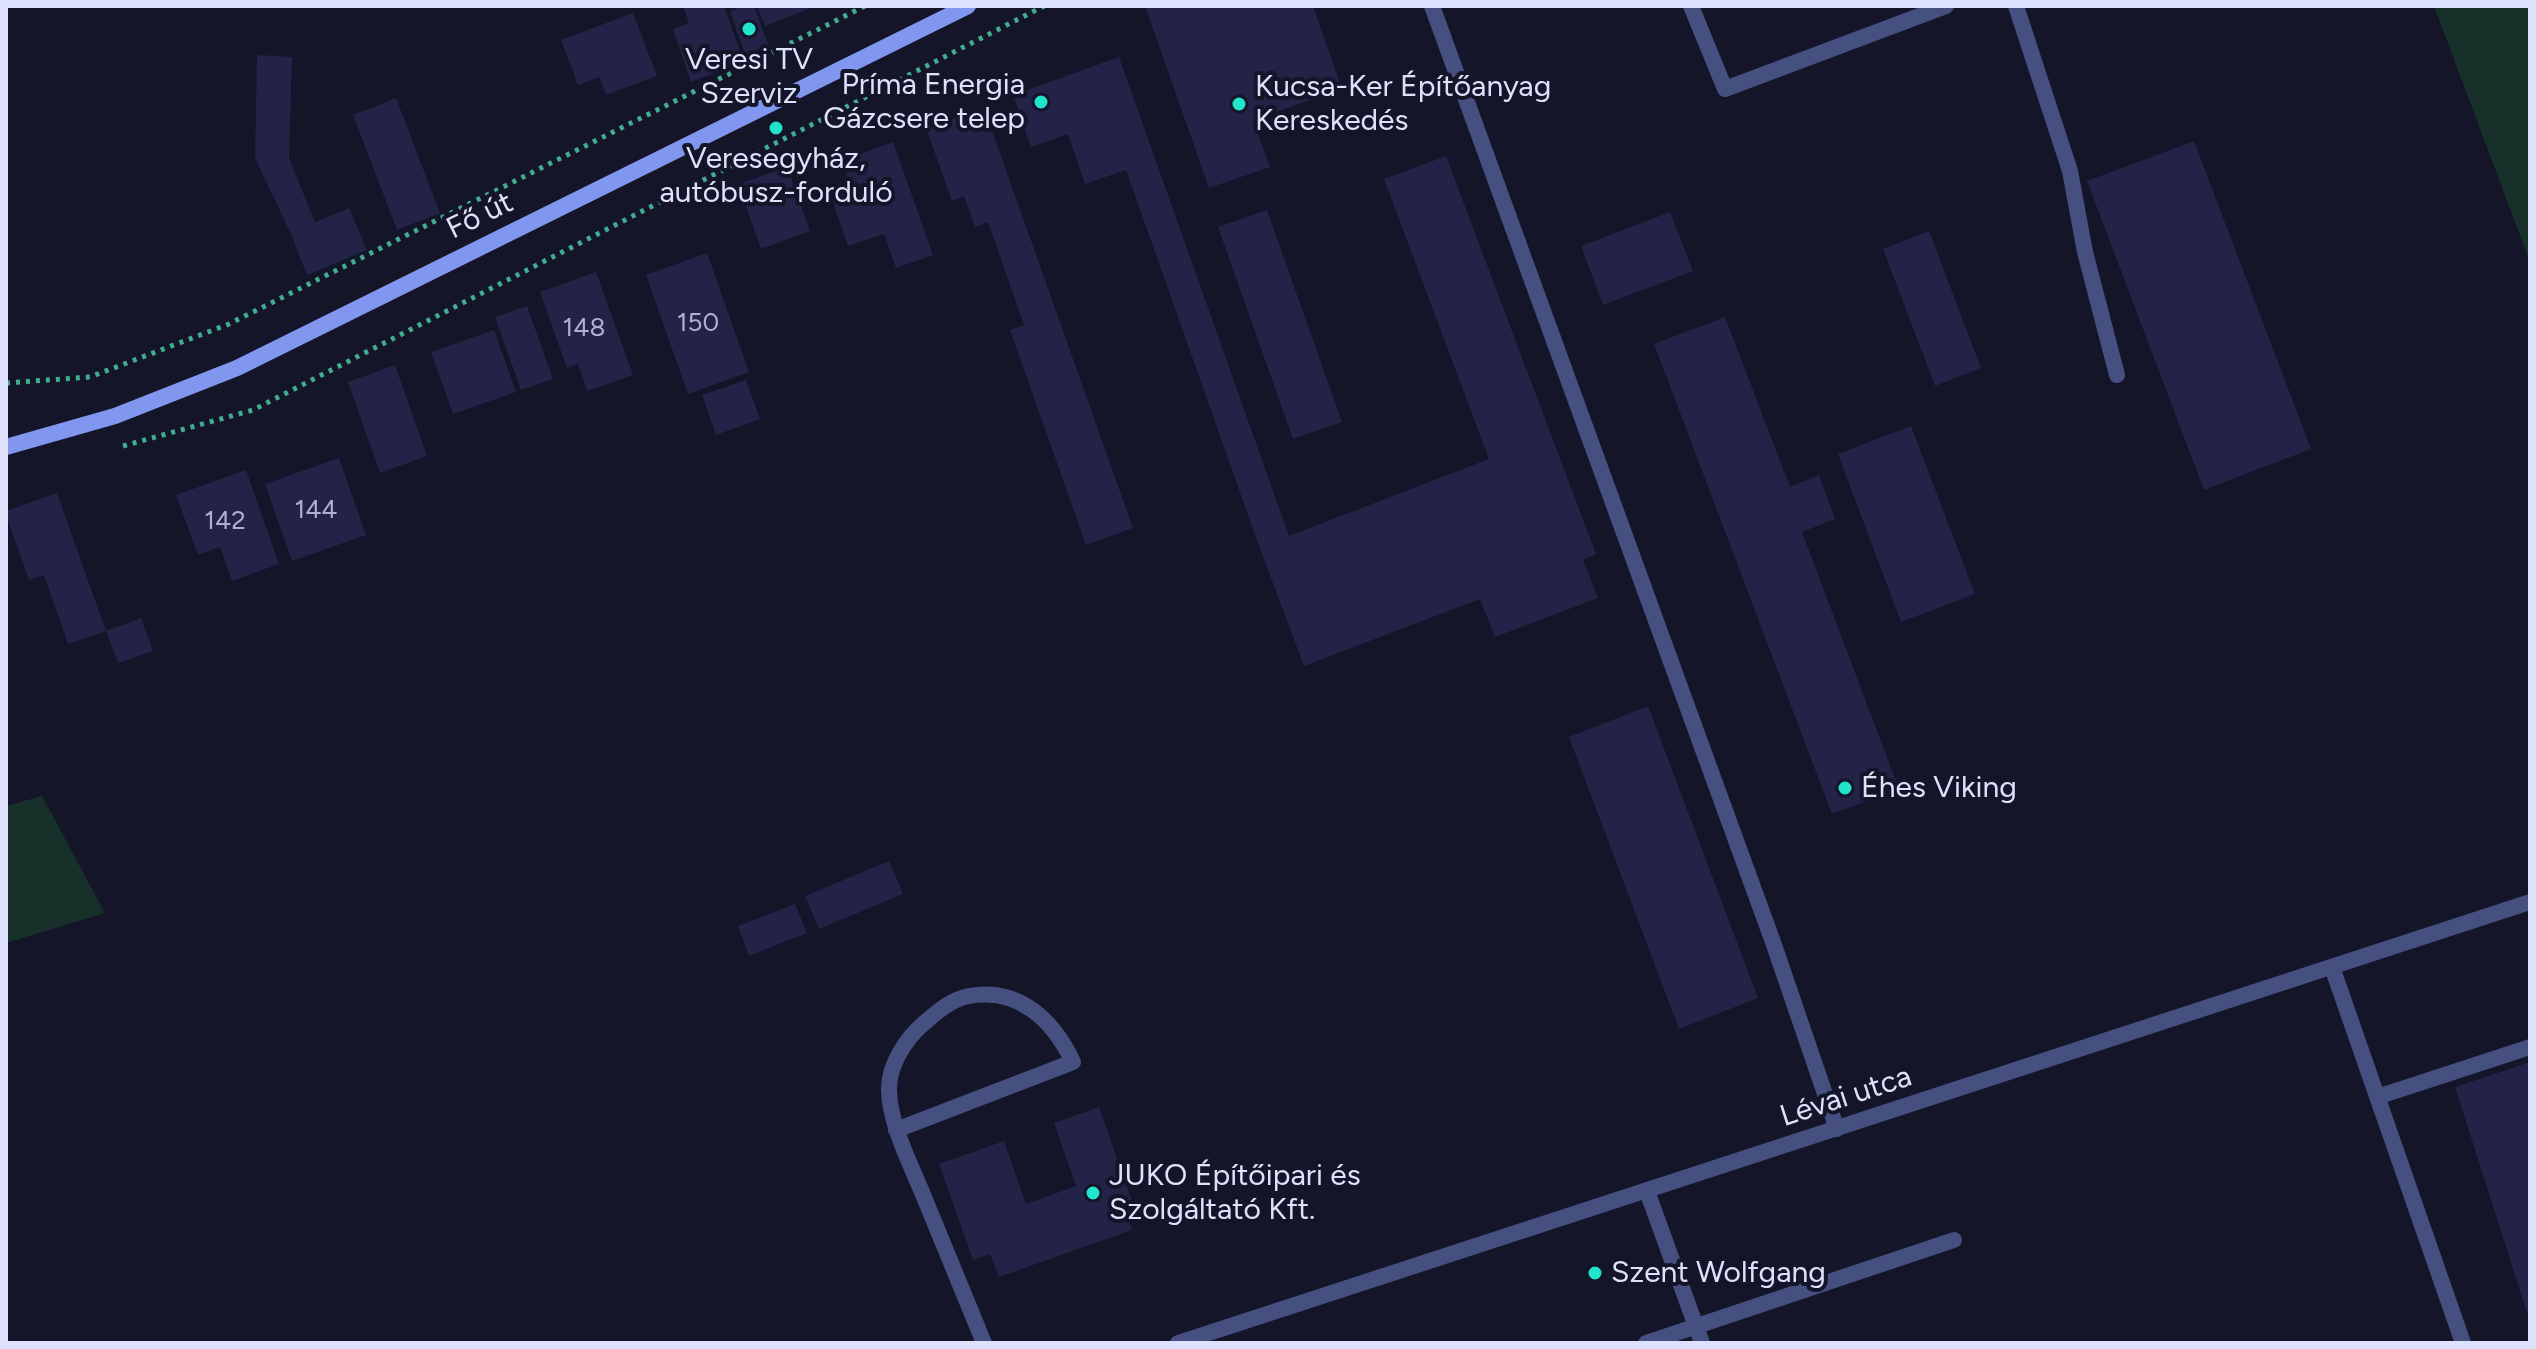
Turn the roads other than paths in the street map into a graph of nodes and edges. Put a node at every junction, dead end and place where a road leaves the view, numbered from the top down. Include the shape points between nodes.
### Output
1 (968, 6) edge
2 (1432, 6) edge
3 (1691, 6) edge
4 (1946, 6) edge
5 (2016, 6) edge
6 (2117, 375) dead end
7 (6, 447) edge
8 (2530, 902) edge
9 (2332, 967) junction
10 (2530, 1047) edge
11 (2377, 1097) junction
12 (1837, 1129) junction
13 (896, 1130) junction
14 (1647, 1191) junction
15 (1954, 1240) dead end
16 (1696, 1326) junction
17 (984, 1343) edge
18 (1178, 1343) edge
19 (1646, 1343) edge
20 (1702, 1343) edge
21 (2463, 1343) edge

1 - 7 main road, Fő út via 237,368 115,416
2 - 12 street
3 - 4 street via 1725,89
5 - 6 street via 2070,171
8 - 9 street, Lévai utca
9 - 11 street
9 - 12 street, Lévai utca
10 - 11 street
11 - 21 street
12 - 14 street, Lévai utca
13 - 13 street via 889,1088 894,1064 912,1034 941,1009 967,996 997,995 1021,1003 1062,1038 1073,1062
13 - 17 street
14 - 16 street
14 - 18 street, Lévai utca
15 - 16 street
16 - 19 street
16 - 20 street

